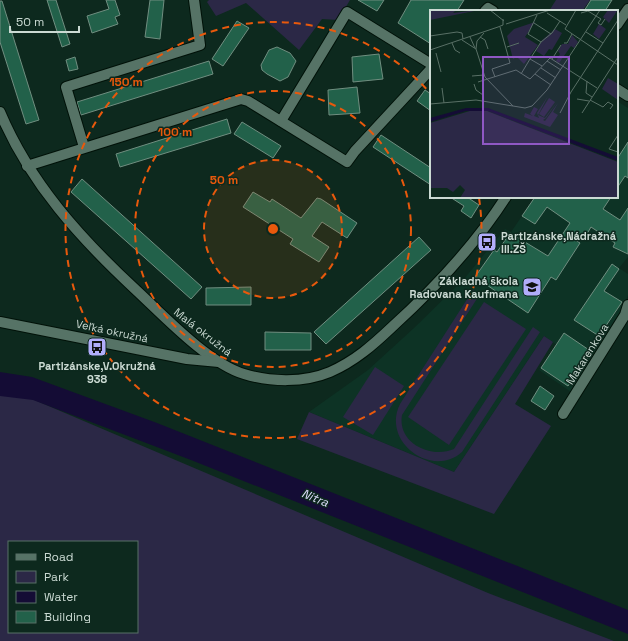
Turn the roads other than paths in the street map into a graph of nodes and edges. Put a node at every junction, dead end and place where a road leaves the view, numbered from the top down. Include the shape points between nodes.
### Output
1 (194, 0) edge
2 (628, 9) edge
3 (618, 24) edge
4 (430, 63) edge
5 (427, 73) edge
6 (618, 90) edge
7 (628, 96) edge
8 (0, 112) edge
9 (281, 122) junction
10 (84, 147) junction
11 (27, 166) junction
12 (503, 200) edge
13 (628, 305) edge
14 (0, 322) edge
15 (218, 362) junction
16 (564, 414) dead end

1 - 10 street via 200,45 66,87
2 - 3 street
4 - 9 street via 347,12
5 - 9 street via 347,162
6 - 7 street
8 - 11 street, Malá okružná
9 - 10 street via 248,101 236,99
10 - 11 street
11 - 15 street, Malá okružná via 60,212 99,256
12 - 15 street, Malá okružná via 472,244 439,281 409,312 356,359 329,373 298,380 277,380 243,374
13 - 16 street, Makarenkova via 625,315
14 - 15 street, Veľká okružná via 187,359

